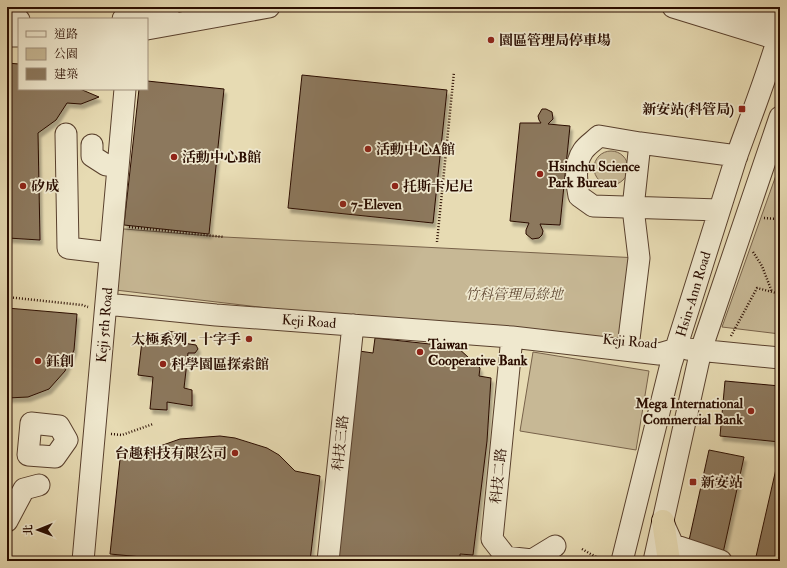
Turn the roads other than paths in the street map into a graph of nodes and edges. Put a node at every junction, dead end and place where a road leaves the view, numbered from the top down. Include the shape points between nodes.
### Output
1 (215, 7) edge
2 (269, 7) edge
3 (673, 7) edge
4 (730, 7) edge
5 (131, 18) edge
6 (7, 20) edge
7 (18, 20) edge
8 (148, 29) edge
9 (779, 33) edge
10 (7, 36) edge
11 (18, 36) edge
12 (125, 90) edge
13 (780, 117) edge
14 (66, 134) dead end
15 (640, 143) junction
16 (92, 145) dead end
17 (737, 156) junction
18 (118, 165) junction
19 (633, 208) junction
20 (720, 210) junction
21 (110, 253) junction
22 (105, 309) junction
23 (353, 325) junction
24 (512, 337) junction
25 (629, 338) junction
26 (676, 349) junction
27 (701, 350) junction
28 (780, 358) edge
29 (67, 440) dead end
30 (93, 444) junction
31 (39, 485) dead end
32 (7, 521) edge
33 (663, 521) junction
34 (555, 546) dead end
35 (83, 561) edge
36 (328, 561) edge
37 (622, 561) edge
38 (654, 561) edge
39 (669, 561) edge
40 (722, 561) edge

1 - 5 street
2 - 8 street
3 - 9 street
4 - 9 street
6 - 7 street
9 - 17 street, Hsin-Ann Road
10 - 11 street
12 - 18 street, Keji 5th Road
13 - 27 street, Hsin-Ann Road
14 - 21 street via 68,248
15 - 17 street
15 - 19 street
15 - 19 street via 599,136 583,151 577,164 576,182 579,196 594,206
16 - 18 street via 92,156 106,166
17 - 20 street, Hsin-Ann Road
18 - 21 street, Keji 5th Road
19 - 20 street
19 - 25 street via 639,258
20 - 26 street, Hsin-Ann Road
21 - 22 street, Keji 5th Road
22 - 23 street, Keji Road
22 - 30 street, Keji 5th Road
23 - 24 street, Keji Road
23 - 36 street, 科技三路
24 - 25 street, Keji Road
24 - 26 street, Keji Road via 659,354
24 - 34 street, 科技二路 via 492,539 506,557 532,560
25 - 26 street, Keji Road via 661,343
26 - 27 street
26 - 37 street, Hsin-Ann Road
27 - 28 street
27 - 33 street, Hsin-Ann Road
29 - 30 street
30 - 35 street, Keji 5th Road
31 - 32 street via 24,489
33 - 38 street, Hsin-Ann Road
33 - 39 highway
33 - 40 street via 673,545

